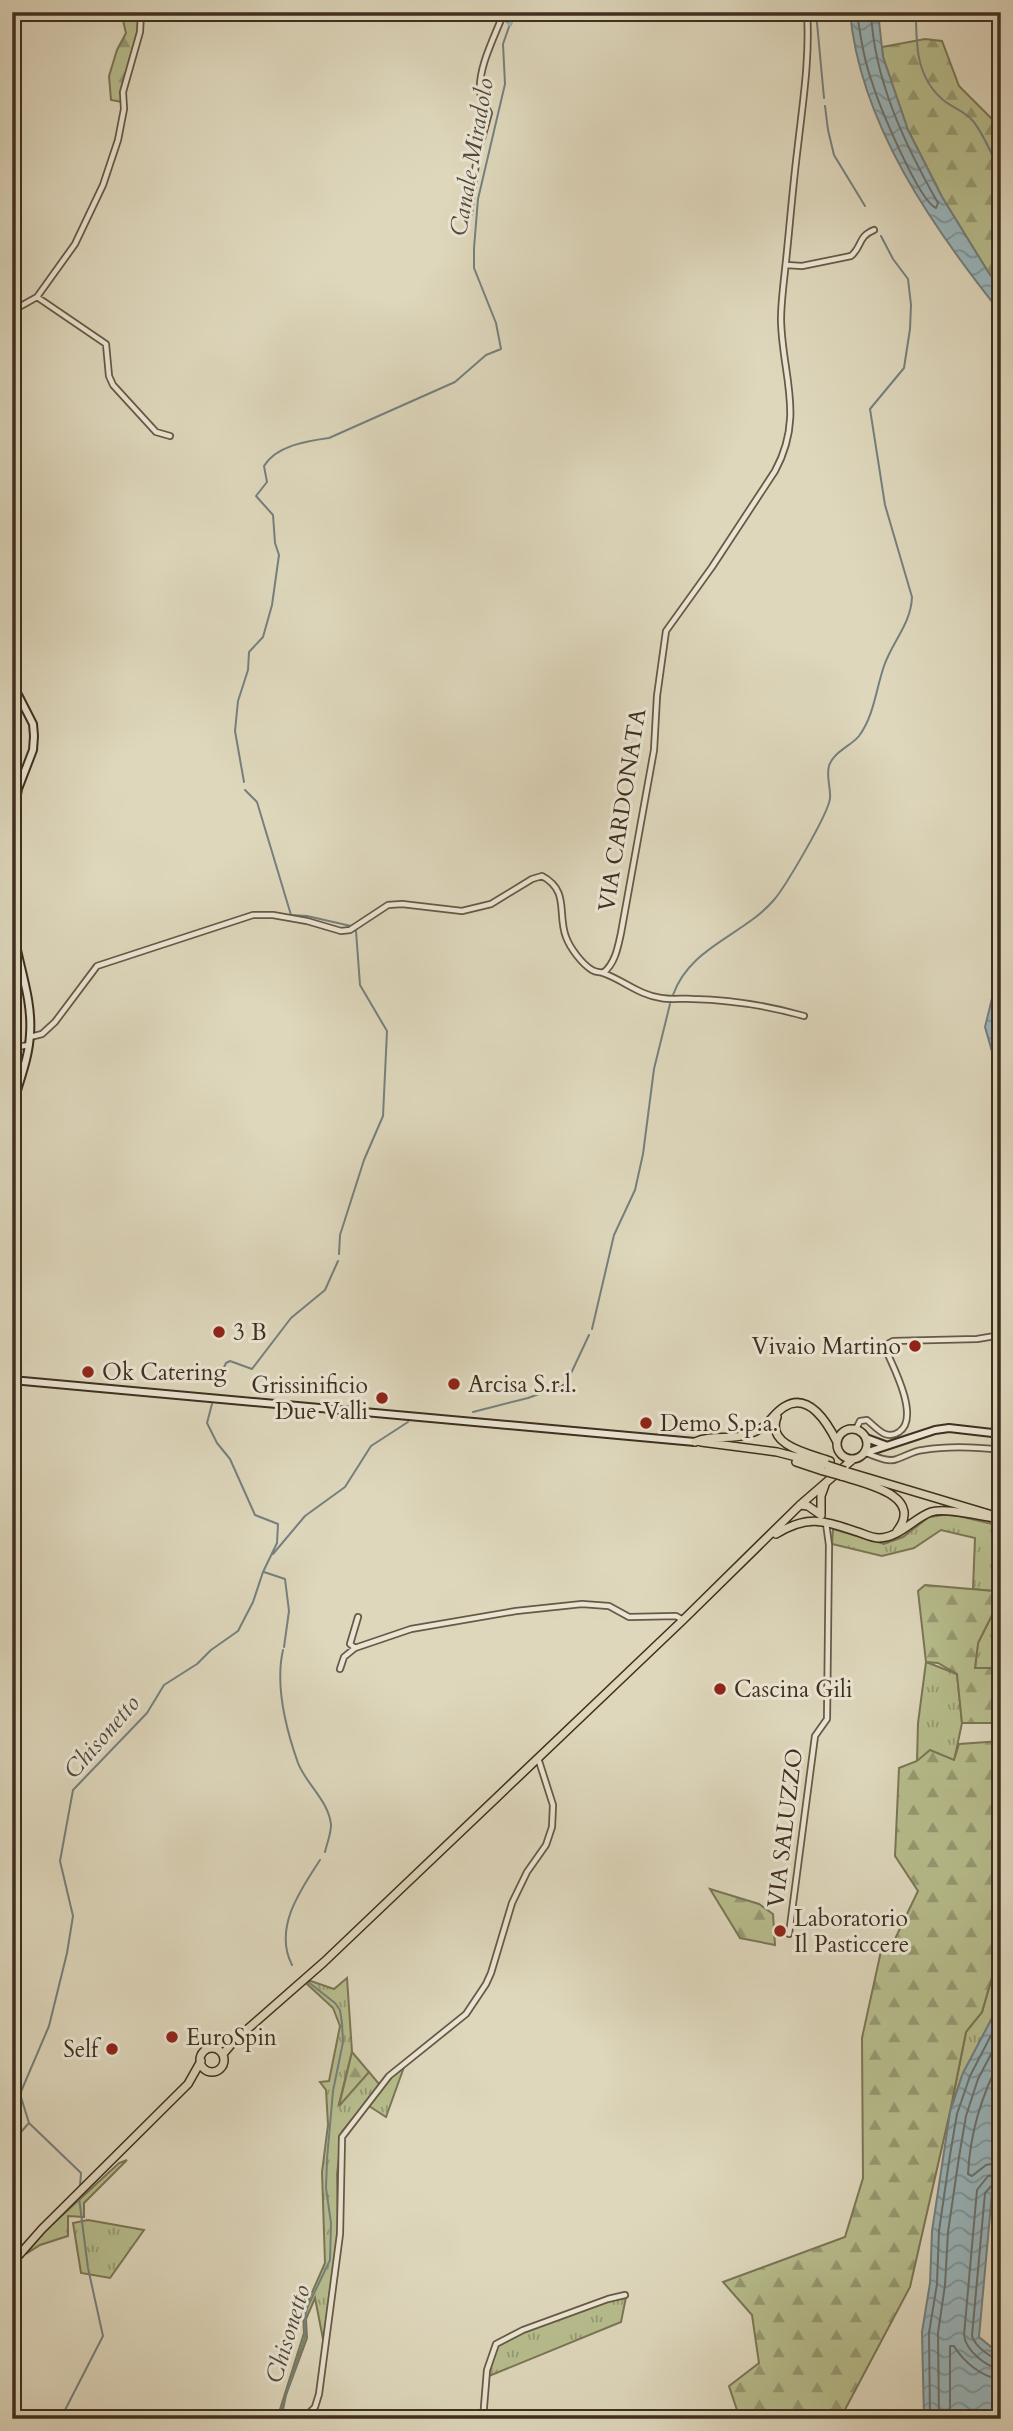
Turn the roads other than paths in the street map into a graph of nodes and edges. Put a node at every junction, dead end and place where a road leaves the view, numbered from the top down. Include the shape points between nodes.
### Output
1 (141, 12) edge
2 (807, 12) edge
3 (504, 13) edge
4 (469, 213) dead end
5 (874, 230) dead end
6 (786, 265) junction
7 (37, 297) junction
8 (12, 311) edge
9 (170, 436) dead end
10 (12, 683) edge
11 (12, 824) edge
12 (12, 922) edge
13 (603, 973) junction
14 (804, 1016) dead end
15 (30, 1041) junction
16 (12, 1048) edge
17 (12, 1108) edge
18 (1001, 1335) edge
19 (12, 1380) edge
20 (778, 1413) junction
21 (827, 1420) junction
22 (852, 1429) junction
23 (1001, 1434) edge
24 (866, 1438) junction
25 (695, 1442) junction
26 (837, 1442) junction
27 (885, 1445) junction
28 (1001, 1450) edge
29 (839, 1452) junction
30 (865, 1452) junction
31 (852, 1460) junction
32 (827, 1466) junction
33 (843, 1472) junction
34 (826, 1484) junction
35 (800, 1506) junction
36 (823, 1518) junction
37 (1001, 1518) edge
38 (809, 1520) junction
39 (895, 1534) junction
40 (752, 1554) junction
41 (358, 1617) dead end
42 (683, 1620) junction
43 (355, 1648) junction
44 (340, 1669) dead end
45 (538, 1757) junction
46 (789, 1934) dead end
47 (337, 1948) junction
48 (214, 2048) junction
49 (223, 2054) junction
50 (201, 2060) junction
51 (214, 2072) junction
52 (188, 2084) junction
53 (12, 2263) edge
54 (625, 2295) dead end
55 (303, 2419) edge
56 (483, 2419) edge

1 - 7 street via 123,92 120,130 103,185 75,244
2 - 6 street, VIA CARDONATA via 807,69
3 - 4 street via 482,73 480,93 489,113
5 - 6 street via 862,237 851,256
6 - 13 street, VIA CARDONATA via 781,320 792,403 783,456 666,631 654,750 621,933 613,960
7 - 8 street
7 - 9 street via 106,344 113,385 156,432
10 - 11 street via 33,724 34,736
12 - 15 street via 31,1020
13 - 14 street via 660,998 766,1006
13 - 15 street via 594,971 570,945 558,891 542,876 491,904 462,911 388,905 341,931 264,914 170,941 97,965 55,1022
15 - 16 street
15 - 17 street
18 - 22 street via 893,1341 884,1346 905,1400 908,1421 904,1429 890,1436 867,1420
19 - 25 street
20 - 21 main road via 793,1404 806,1405
20 - 25 main road via 746,1436
20 - 32 main road via 775,1431 781,1440
21 - 22 main road
21 - 26 main road
22 - 24 main road
22 - 26 main road
23 - 27 street via 949,1428
24 - 27 street
24 - 30 main road
25 - 32 main road via 777,1452
26 - 29 main road
27 - 30 street
28 - 30 street via 922,1450 896,1460
29 - 31 main road
29 - 33 main road
30 - 31 main road
31 - 33 main road
32 - 33 main road, bridge
33 - 34 main road
33 - 37 main road
33 - 39 main road via 895,1495 904,1516
34 - 35 main road
34 - 36 main road via 821,1496
35 - 36 main road via 808,1506
35 - 38 main road
35 - 40 main road
36 - 38 main road
36 - 39 main road via 877,1538
36 - 46 street, VIA SALUZZO via 830,1545 827,1719 815,1736
37 - 39 main road via 942,1510 924,1515
38 - 40 main road via 791,1525
40 - 42 main road
41 - 43 street via 350,1644
42 - 43 street via 676,1616 629,1617 609,1606 582,1604 411,1629
42 - 45 main road
43 - 44 street via 344,1657
45 - 47 main road
45 - 55 street via 553,1805 550,1837 512,1903 492,1973 466,2014 389,2076 342,2137 340,2234 331,2312 319,2394 315,2407
47 - 48 main road
47 - 49 main road
48 - 49 main road
48 - 50 main road via 204,2052
49 - 51 main road via 223,2065
50 - 51 main road via 203,2068
50 - 52 main road
51 - 52 main road
52 - 53 main road
54 - 56 street via 523,2330 496,2344 489,2360

